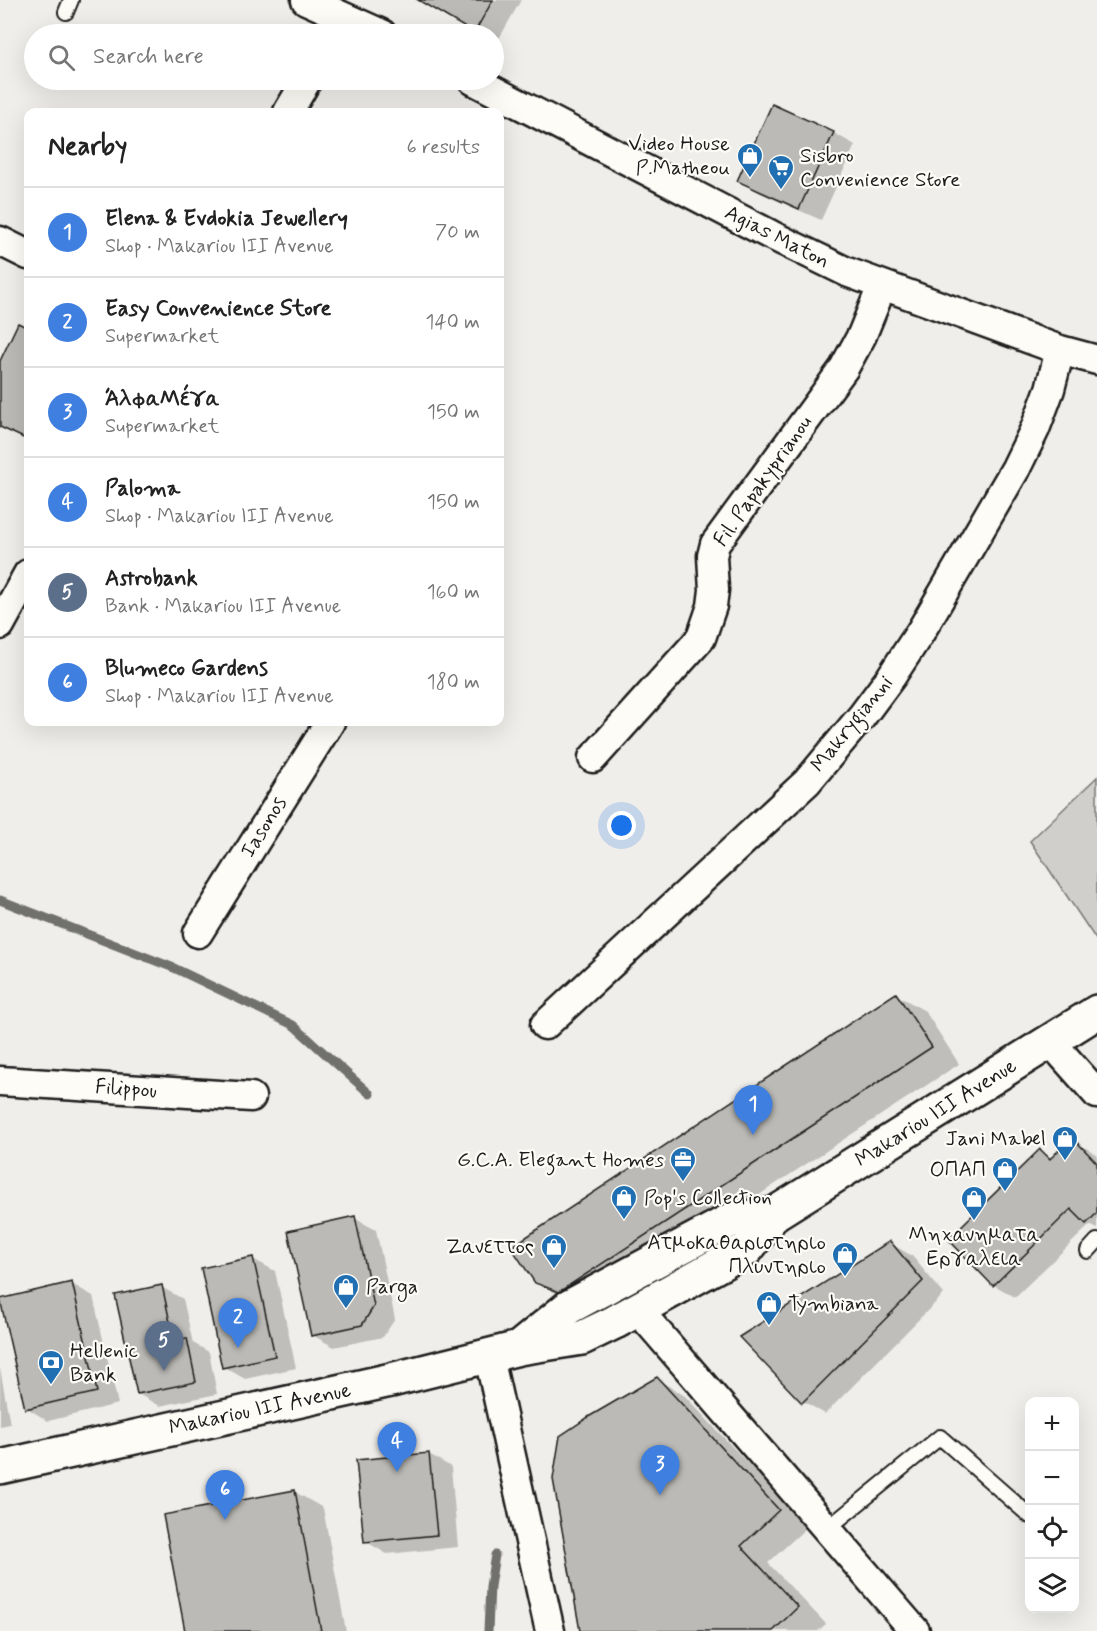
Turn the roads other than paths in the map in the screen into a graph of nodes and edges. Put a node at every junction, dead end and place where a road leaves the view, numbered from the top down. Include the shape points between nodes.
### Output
1 (306, 0) edge
2 (336, 24) edge
3 (301, 90) edge
4 (492, 90) edge
5 (290, 108) edge
6 (0, 241) edge
7 (24, 253) edge
8 (882, 286) junction
9 (1060, 350) junction
10 (1097, 360) edge
11 (24, 581) edge
12 (0, 625) edge
13 (327, 726) edge
14 (593, 758) dead end
15 (198, 933) dead end
16 (1097, 1012) edge
17 (544, 1025) dead end
18 (1050, 1041) junction
19 (0, 1081) edge
20 (1097, 1094) edge
21 (251, 1097) dead end
22 (774, 1214) junction
23 (638, 1310) junction
24 (504, 1353) junction
25 (0, 1467) edge
26 (1025, 1512) edge
27 (827, 1529) junction
28 (550, 1631) edge
29 (915, 1631) edge

1 - 2 street
3 - 5 street
4 - 8 street, Agias Maton via 804,253
6 - 7 street
8 - 9 street, Agias Maton
8 - 14 street, Fil. Papakyprianou via 844,368 715,544 712,606 700,638
9 - 10 street, Agias Maton
9 - 17 street, Makrygianni via 1035,429 1016,468 921,631 862,716 807,782
11 - 12 street
13 - 15 street, Iasonos
16 - 18 street, Makariou III Avenue
18 - 20 street
18 - 22 street, Makariou III Avenue
19 - 21 street, Filippou
22 - 23 street, Makariou III Avenue via 747,1249
22 - 24 street, Makariou III Avenue via 731,1220 568,1307
23 - 24 street, Makariou III Avenue via 582,1338
23 - 27 street
24 - 25 street, Makariou III Avenue
24 - 28 street
26 - 27 lane via 940,1437
27 - 29 street

